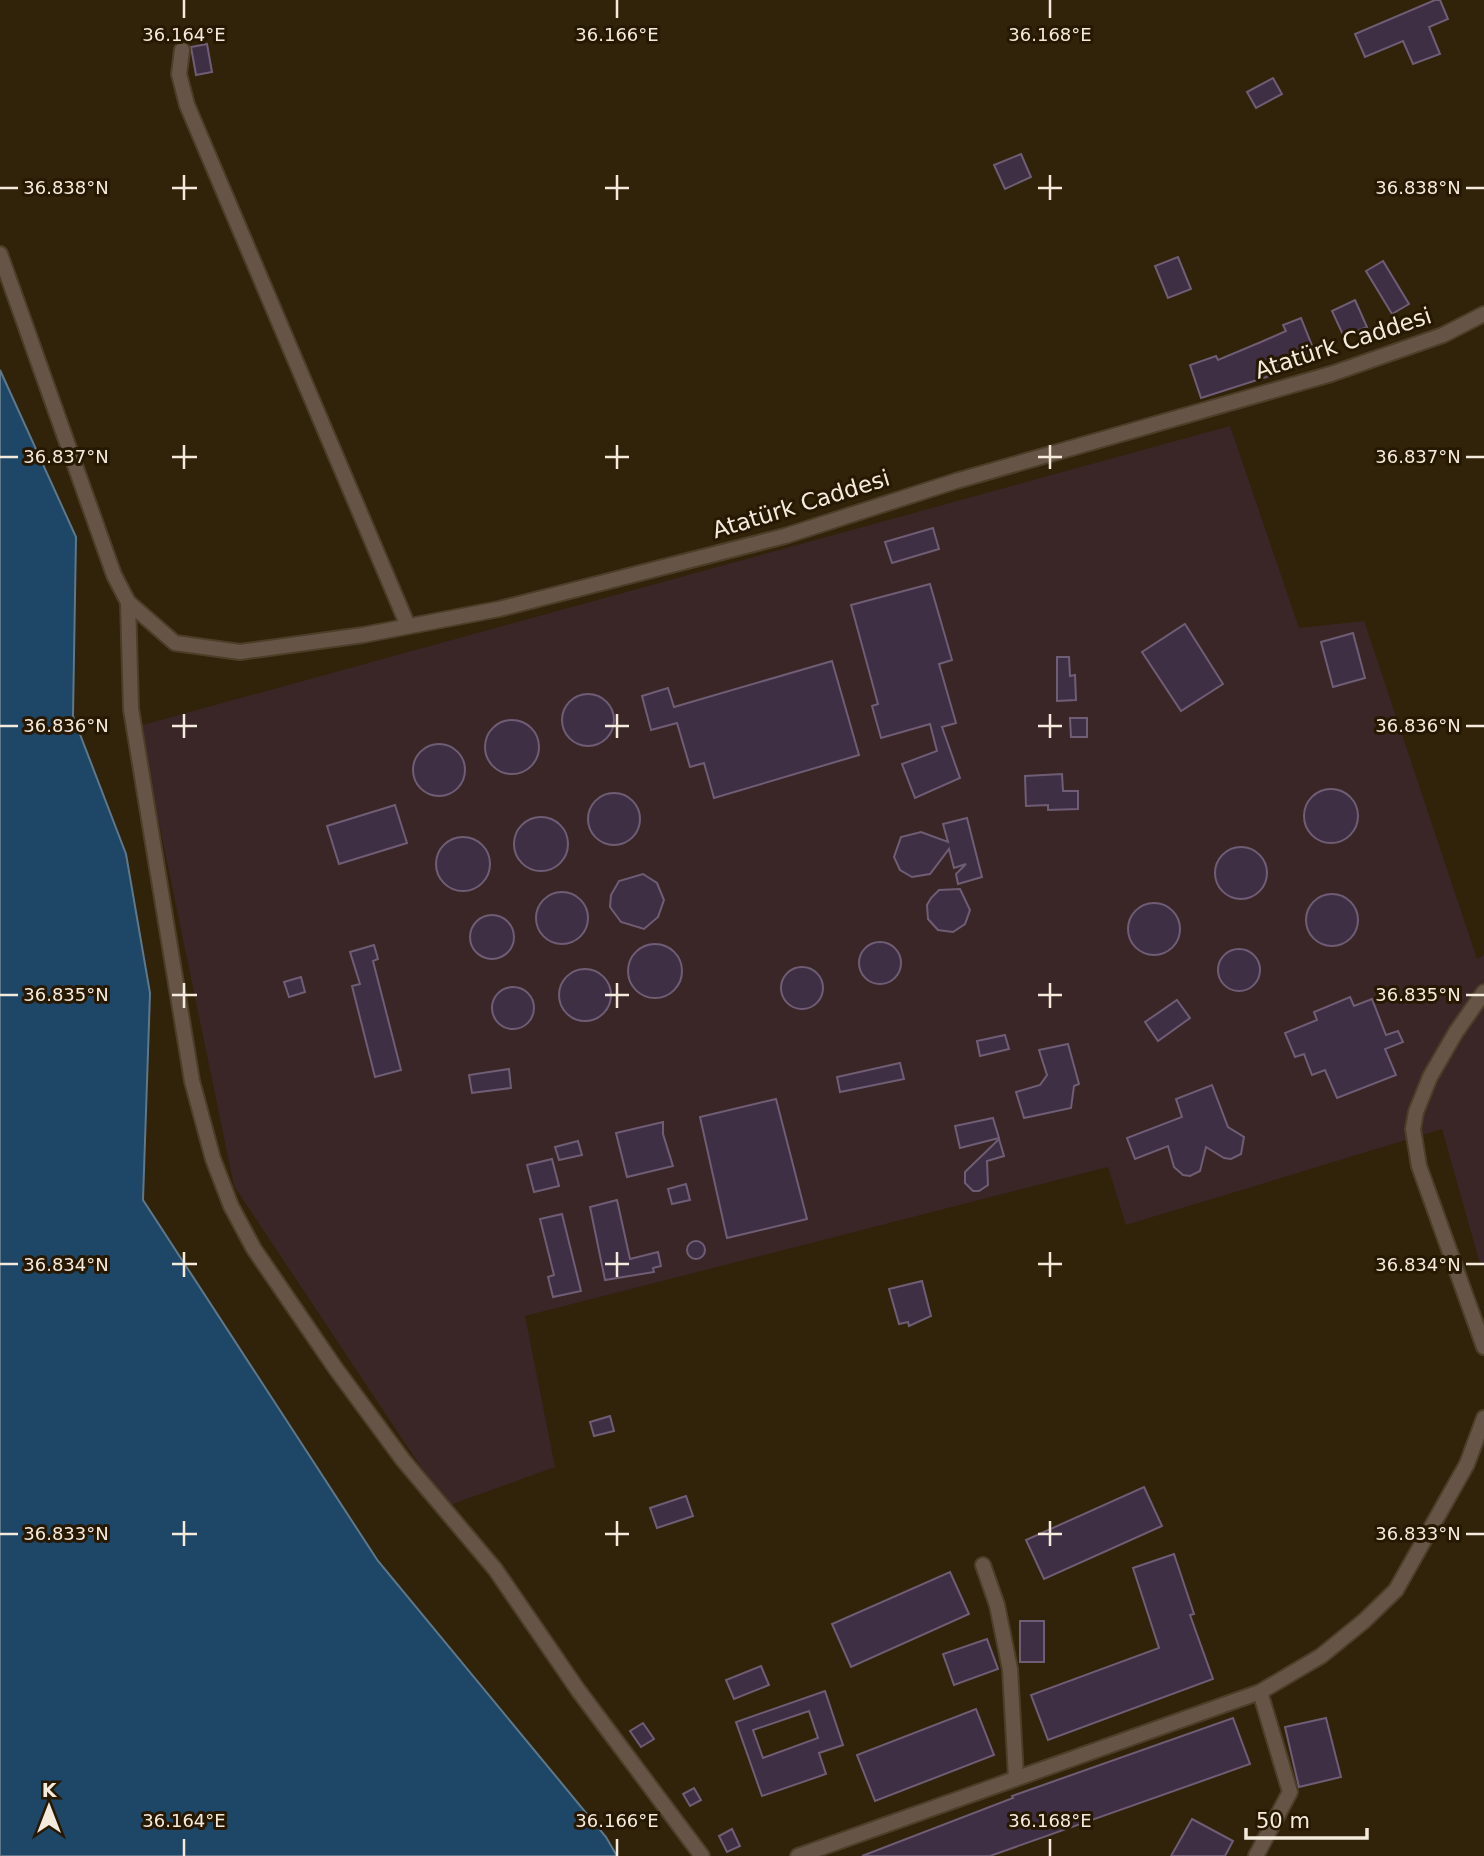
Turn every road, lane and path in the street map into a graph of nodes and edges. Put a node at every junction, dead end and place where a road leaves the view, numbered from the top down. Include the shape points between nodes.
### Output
1 (182, 50) dead end
2 (0, 254) edge
3 (1484, 314) edge
4 (128, 602) junction
5 (408, 626) junction
6 (1484, 992) edge
7 (1484, 1346) edge
8 (1484, 1418) edge
9 (983, 1565) dead end
10 (1259, 1692) junction
11 (1016, 1777) junction
12 (702, 1856) edge
13 (798, 1856) edge
14 (1256, 1856) edge

1 - 5 street via 179,74 187,105
2 - 4 street via 114,575
3 - 5 street, Atatürk Caddesi via 1443,335 1331,374 956,481 785,536 499,609
4 - 5 street, Atatürk Caddesi via 175,643 240,652
4 - 12 street via 131,709 192,1081 231,1206 254,1249 343,1379 403,1460 495,1569
6 - 7 street via 1430,1077 1413,1129 1419,1166
8 - 10 street via 1468,1464 1396,1590 1321,1656
9 - 11 street via 1010,1669
10 - 11 street
10 - 14 street via 1290,1792
11 - 13 street

